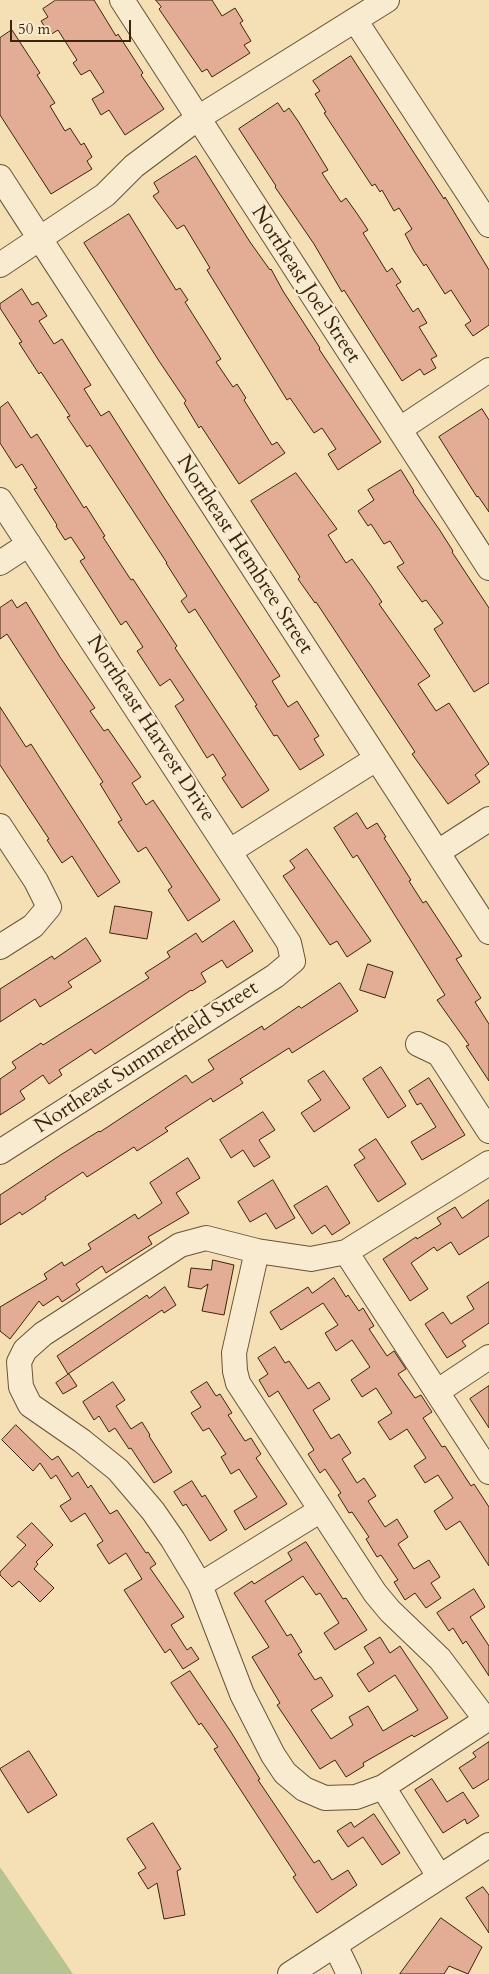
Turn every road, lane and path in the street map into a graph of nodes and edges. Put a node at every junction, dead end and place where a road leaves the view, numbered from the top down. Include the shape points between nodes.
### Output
1 (122, 0) edge
2 (387, 0) edge
3 (355, 20) junction
4 (198, 118) junction
5 (0, 177) edge
6 (489, 225) edge
7 (40, 239) junction
8 (0, 265) edge
9 (489, 370) edge
10 (400, 429) junction
11 (0, 500) edge
12 (29, 544) junction
13 (0, 563) edge
14 (489, 568) edge
15 (376, 759) junction
16 (489, 819) edge
17 (0, 826) edge
18 (230, 851) junction
19 (438, 852) junction
20 (489, 932) edge
21 (0, 947) edge
22 (293, 961) joint
23 (418, 1044) dead end
24 (489, 1130) edge
25 (0, 1152) edge
26 (489, 1163) edge
27 (258, 1251) junction
28 (346, 1252) junction
29 (489, 1357) edge
30 (438, 1391) junction
31 (489, 1472) edge
32 (321, 1510) junction
33 (200, 1585) junction
34 (488, 1719) edge
35 (383, 1787) junction
36 (489, 1845) edge
37 (439, 1876) junction
38 (335, 1945) junction
39 (290, 1974) edge
40 (349, 1974) edge

1 - 4 street, Northeast Joel Street
2 - 3 street
3 - 4 street
3 - 6 street
4 - 7 street via 134,166 105,195
4 - 10 street, Northeast Joel Street
5 - 7 street, Northeast Hembree Street
7 - 8 street
7 - 15 street, Northeast Hembree Street
9 - 10 street
10 - 14 street, Northeast Joel Street
11 - 12 street, Northeast Harvest Drive
12 - 13 street
12 - 18 street, Northeast Harvest Drive
15 - 18 street
15 - 19 street, Northeast Hembree Street
16 - 19 street
17 - 21 street via 49,907 33,926
18 - 22 street, Northeast Harvest Drive via 289,944
19 - 20 street, Northeast Hembree Street
22 - 25 street, Northeast Summerfield Street via 275,976
23 - 24 street via 439,1054
26 - 28 street
27 - 28 street via 310,1259
27 - 32 street via 234,1353 234,1371 238,1383
27 - 33 street via 206,1238 180,1245 42,1334 25,1350 19,1362 21,1387 30,1405 118,1470 174,1540
28 - 30 street
29 - 30 street
30 - 31 street
32 - 33 street
32 - 34 street via 374,1593 440,1659
33 - 35 street via 242,1694 272,1755 285,1773 304,1788 326,1798 356,1797
34 - 35 street
35 - 37 street
36 - 37 street
37 - 38 street
38 - 39 street
38 - 40 street

